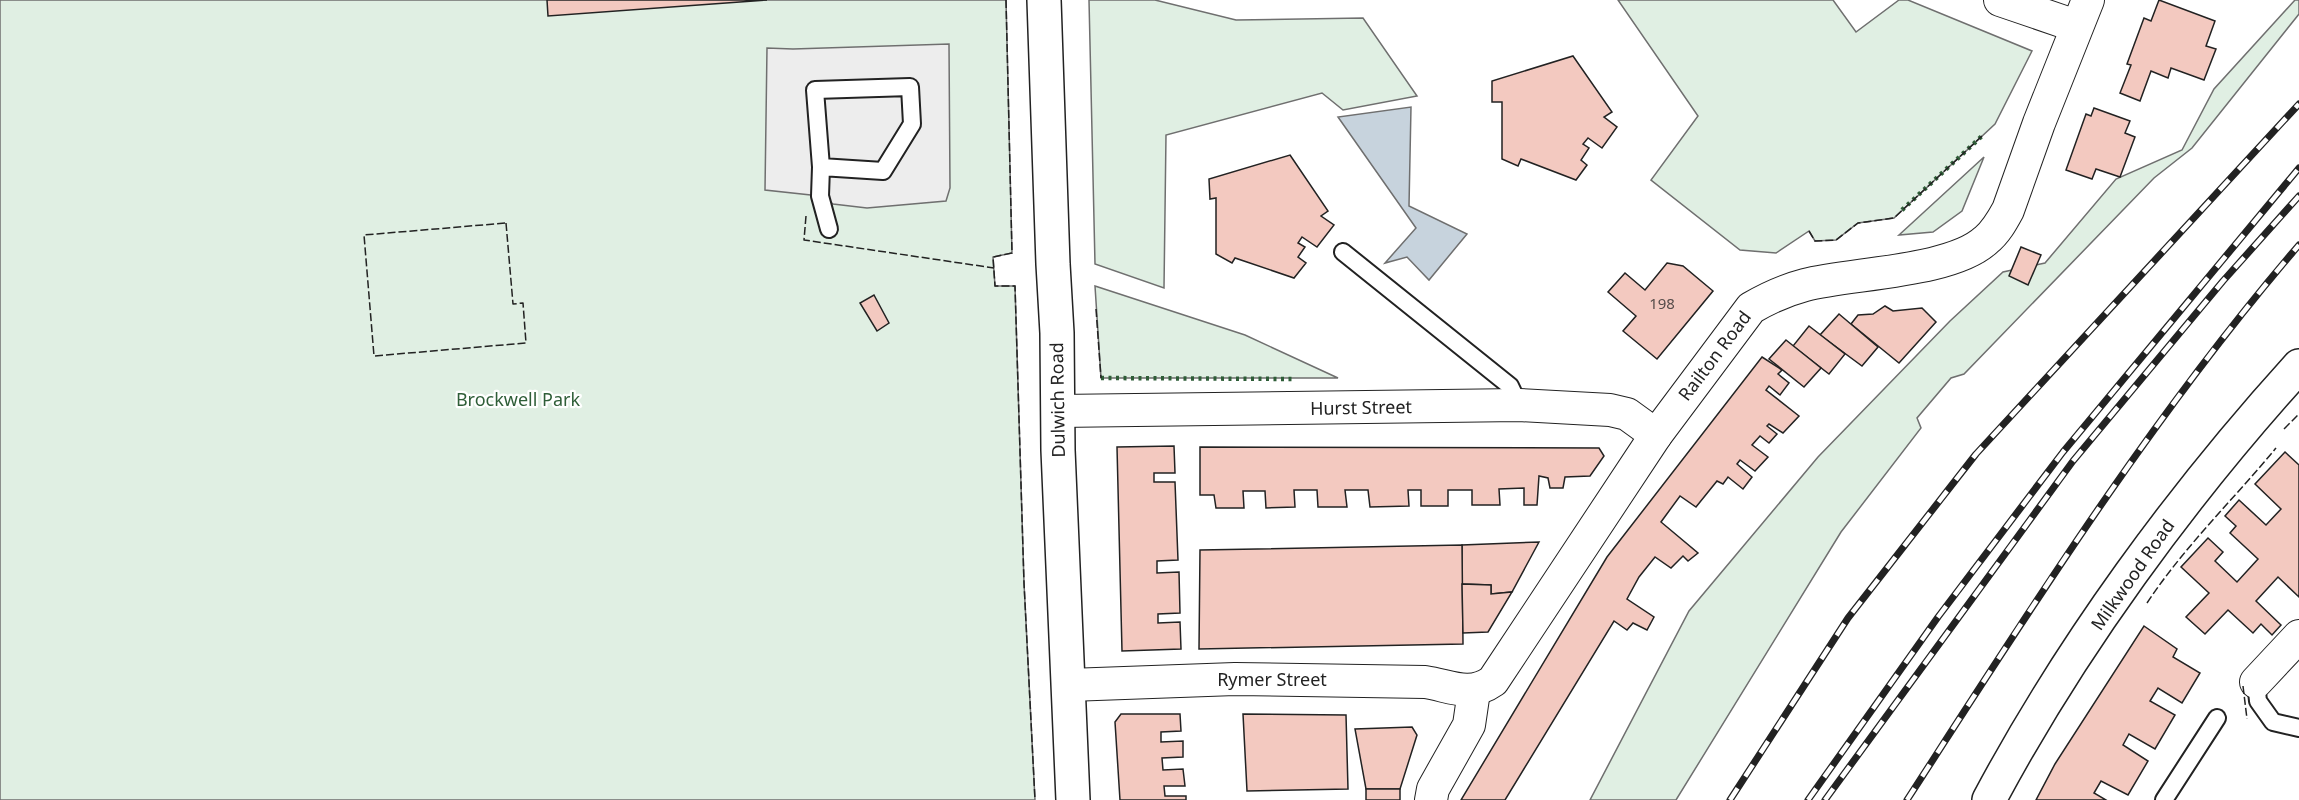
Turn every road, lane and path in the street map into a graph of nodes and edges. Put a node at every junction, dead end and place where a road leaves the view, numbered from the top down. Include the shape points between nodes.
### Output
1 (1044, 0) edge
2 (2000, 0) edge
3 (2082, 13) edge
4 (821, 167) junction
5 (829, 229) dead end
6 (1343, 252) dead end
7 (2299, 366) edge
8 (1519, 405) junction
9 (1058, 411) junction
10 (1656, 435) junction
11 (2299, 636) edge
12 (2256, 682) joint
13 (1069, 685) junction
14 (1474, 691) junction
15 (2217, 718) dead end
16 (2299, 728) edge
17 (1073, 800) edge
18 (1431, 800) edge
19 (1989, 800) edge
20 (2164, 800) edge

1 - 9 main road, Dulwich Road
2 - 3 street
3 - 10 street, Railton Road via 2008,210 1986,241 1938,263 1806,284 1750,308
4 - 4 lane via 815,90 910,87 912,124 883,171
4 - 5 lane via 820,196
6 - 8 lane via 1510,386
7 - 19 main road, Milkwood Road via 2162,532 2055,688
8 - 9 street, Hurst Street
8 - 10 street, Hurst Street via 1619,412
9 - 13 main road, Dulwich Road
10 - 14 street, Railton Road via 1493,681
11 - 12 street
12 - 16 lane via 2258,701 2273,722
13 - 14 street, Rymer Street via 1235,679 1425,682
13 - 17 main road, Dulwich Road
14 - 18 street via 1469,725 1433,789
15 - 20 lane

